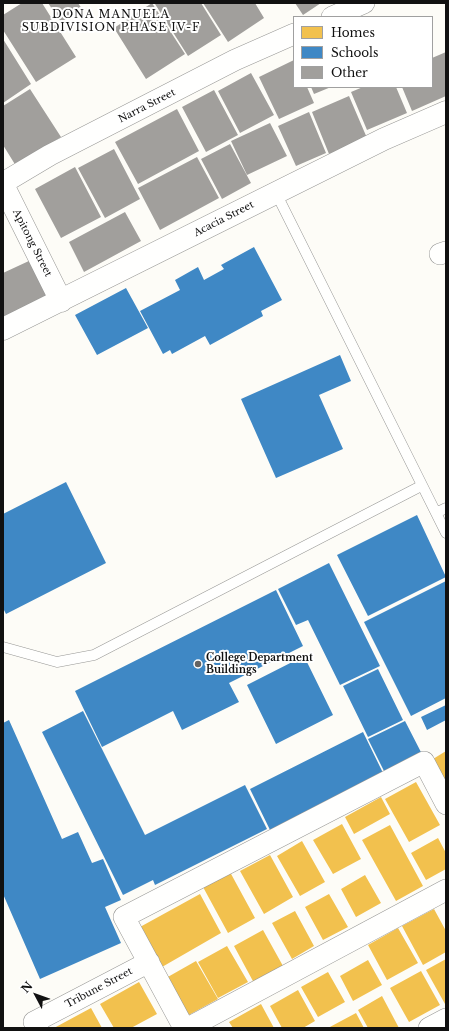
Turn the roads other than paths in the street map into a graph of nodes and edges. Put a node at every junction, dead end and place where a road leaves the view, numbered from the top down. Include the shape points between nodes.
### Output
1 (364, 3) edge
2 (334, 16) edge
3 (293, 34) edge
4 (446, 112) edge
5 (3, 184) edge
6 (276, 193) junction
7 (61, 300) junction
8 (3, 329) edge
9 (421, 486) junction
10 (446, 508) edge
11 (436, 513) junction
12 (446, 533) edge
13 (3, 648) edge
14 (446, 804) edge
15 (446, 890) edge
16 (149, 962) junction
17 (446, 1019) edge
18 (38, 1028) edge
19 (184, 1028) edge
20 (188, 1028) edge
21 (429, 1028) edge

1 - 2 street
3 - 5 street, Narra Street via 235,60 50,155
4 - 6 street, Acacia Street via 384,139
5 - 7 street, Apitong Street
6 - 7 street, Acacia Street
6 - 9 lane
7 - 8 street, Acacia Street
9 - 11 lane
9 - 13 lane via 94,655 58,662
10 - 11 lane
11 - 12 lane
14 - 16 street via 424,762 124,917
15 - 20 street
16 - 18 street, Tribune Street via 34,1022
16 - 19 street
17 - 21 street

